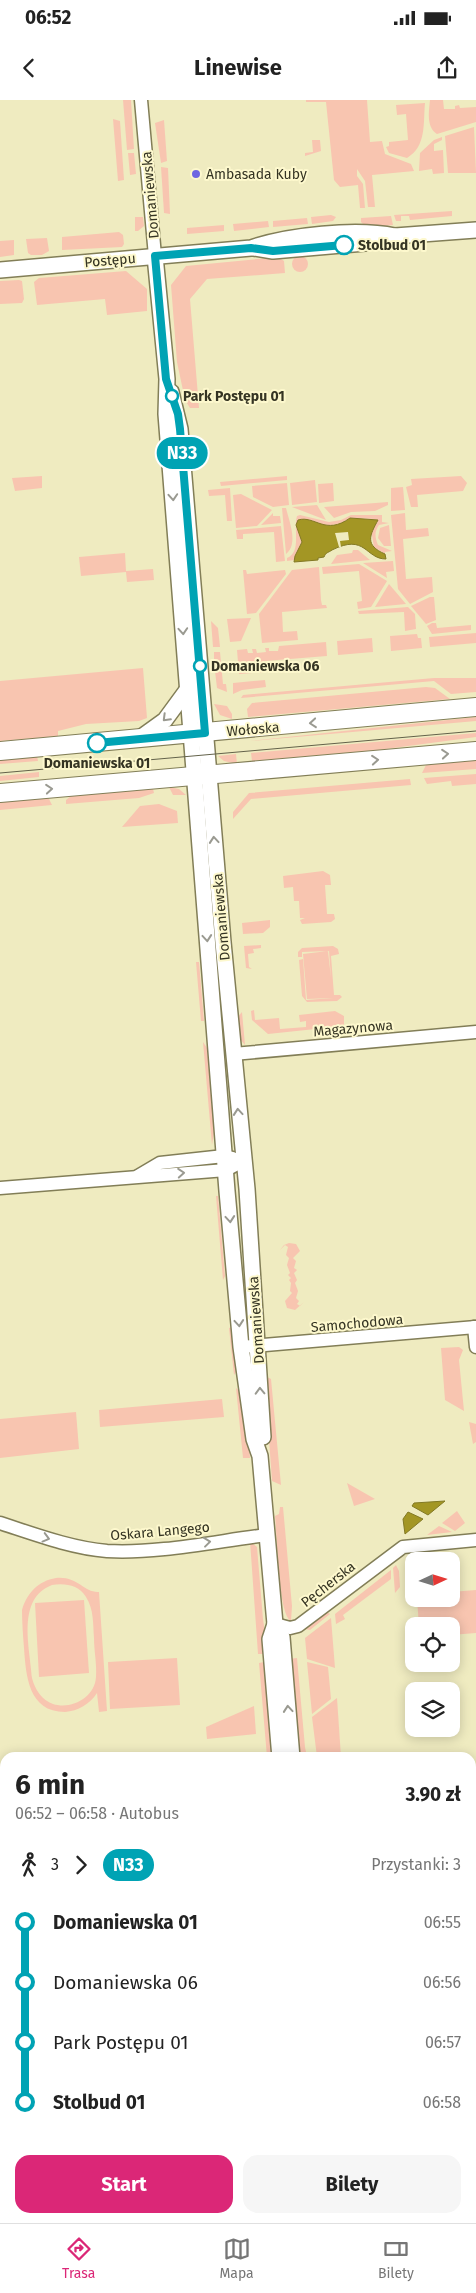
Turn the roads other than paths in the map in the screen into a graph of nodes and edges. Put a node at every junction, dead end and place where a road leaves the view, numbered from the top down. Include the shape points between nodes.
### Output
1 (142, 100) edge
2 (476, 230) edge
3 (155, 256) junction
4 (0, 270) edge
5 (166, 379) junction
6 (187, 690) junction
7 (476, 707) edge
8 (198, 734) junction
9 (138, 739) junction
10 (0, 751) edge
11 (476, 751) edge
12 (201, 775) junction
13 (0, 793) edge
14 (476, 1032) edge
15 (233, 1054) junction
16 (243, 1161) junction
17 (225, 1163) junction
18 (0, 1188) edge
19 (475, 1327) edge
20 (258, 1346) junction
21 (476, 1347) edge
22 (241, 1348) junction
23 (260, 1456) junction
24 (0, 1523) edge
25 (266, 1535) junction
26 (476, 1540) edge
27 (275, 1624) junction
28 (279, 1752) edge
29 (292, 1752) edge

1 - 3 street, Domaniewska
2 - 3 street, Postępu via 273,251 251,248
3 - 4 street, Postępu
3 - 5 street, Domaniewska
5 -> 6 street, Domaniewska
5 - 8 street, Domaniewska via 180,429
6 - 8 street, Domaniewska
6 -> 9 street via 165,720
7 -> 8 main road, Wołoska
8 - 9 main road, Wołoska
8 - 12 street, Domaniewska
9 - 10 main road, Wołoska
12 -> 11 main road
13 -> 12 main road
15 -> 12 street, Domaniewska
12 -> 17 street, Domaniewska
14 - 15 street, Magazynowa
16 -> 15 street, Domaniewska
16 - 17 street
16 - 20 street, Domaniewska
17 - 18 street via 137,1176
17 -> 22 street, Domaniewska
19 - 20 street, Samochodowa
19 - 21 street
20 - 22 street, Samochodowa
23 -> 20 street, Domaniewska via 264,1439
22 - 23 street, Domaniewska via 254,1439
23 - 25 street, Domaniewska
24 -> 25 street, Oskara Langego via 82,1547 108,1551
25 - 27 street, Domaniewska
26 - 27 street, Pęcherska via 406,1546 298,1626 290,1628
27 - 28 street, Domaniewska via 270,1639
29 -> 27 street, Domaniewska via 282,1637

